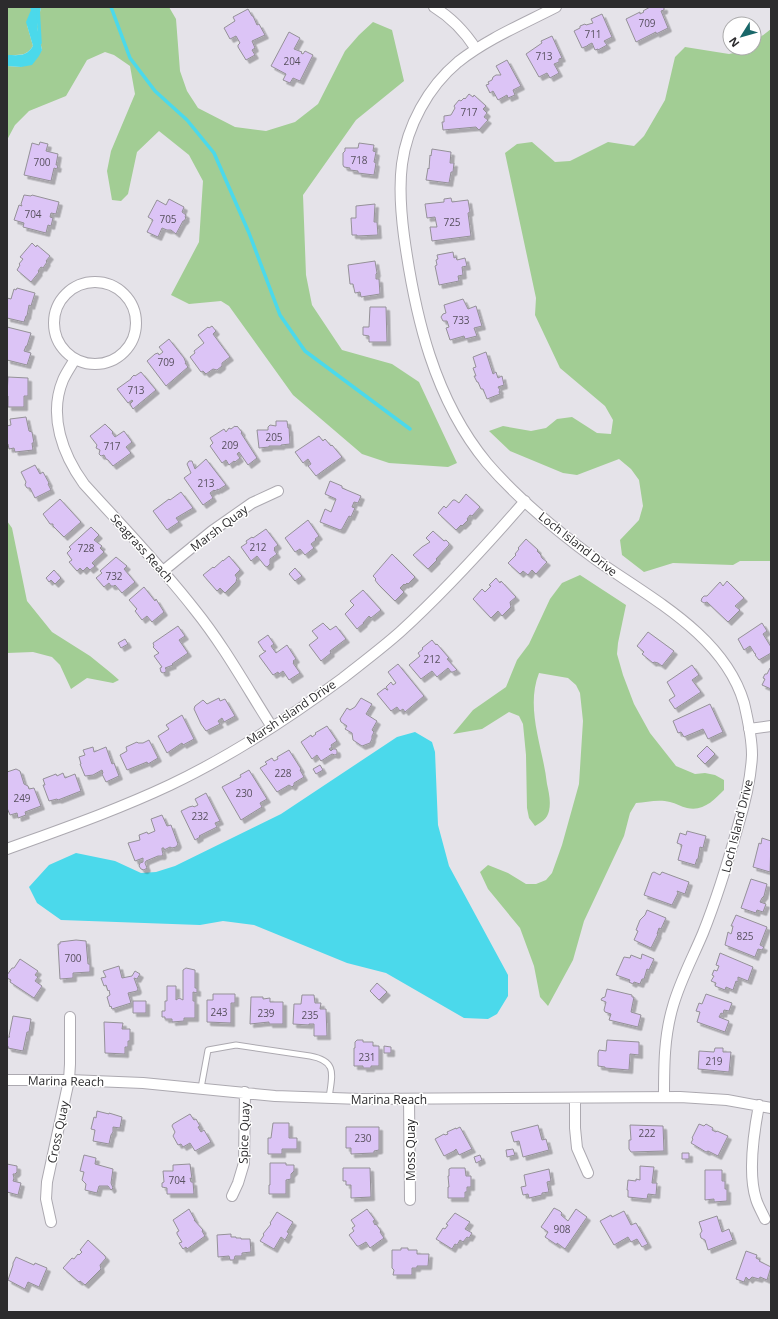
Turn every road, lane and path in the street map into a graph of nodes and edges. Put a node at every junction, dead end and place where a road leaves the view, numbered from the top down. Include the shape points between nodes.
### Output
1 (434, 7) edge
2 (556, 7) edge
3 (476, 49) junction
4 (75, 359) junction
5 (278, 490) dead end
6 (525, 501) junction
7 (163, 571) junction
8 (771, 726) edge
9 (272, 727) junction
10 (749, 729) junction
11 (7, 849) edge
12 (70, 1017) dead end
13 (7, 1080) edge
14 (69, 1080) junction
15 (201, 1088) junction
16 (245, 1092) junction
17 (664, 1097) junction
18 (329, 1098) junction
19 (575, 1098) junction
20 (409, 1099) junction
21 (759, 1105) junction
22 (771, 1108) edge
23 (588, 1173) dead end
24 (232, 1196) dead end
25 (410, 1200) dead end
26 (765, 1219) dead end
27 (51, 1222) dead end

1 - 3 street via 456,23
2 - 3 street, Loch Island Drive
3 - 6 street, Loch Island Drive via 456,64 433,89 411,129 402,166 403,227 418,316 443,389 458,420 485,460
4 - 4 street via 88,364 101,364 113,360 132,342 136,329 131,304 123,293 112,286 99,282 85,283 72,288 62,298 54,324 57,338 64,350
4 - 7 street, Seagrass Reach via 62,381 58,396 58,422 66,456 84,484
5 - 7 street, Marsh Quay via 252,503 212,531
6 - 9 street, Marsh Island Drive via 489,543 399,633 324,692
6 - 10 street, Loch Island Drive via 576,545 681,619 711,645 731,673 741,696
7 - 9 street, Seagrass Reach via 219,642
8 - 10 street
9 - 11 street, Marsh Island Drive via 170,784 101,815
10 - 17 street, Loch Island Drive via 752,752 747,795 726,872 673,1004 664,1055
12 - 14 street, Cross Quay
13 - 14 street, Marina Reach
14 - 15 street, Marina Reach
14 - 27 street, Cross Quay via 47,1182 46,1199
15 - 16 street, Marina Reach
15 - 18 lane via 208,1050 236,1045 323,1060 328,1063 332,1073
16 - 18 street, Marina Reach
16 - 24 street, Spice Quay via 244,1162
17 - 19 street, Marina Reach
17 - 21 street, Marina Reach via 728,1100
18 - 20 street, Marina Reach
19 - 20 street, Marina Reach
19 - 23 street via 577,1148
20 - 25 street, Moss Quay
21 - 22 street, Marina Reach
21 - 26 street via 753,1138 753,1174 756,1198

